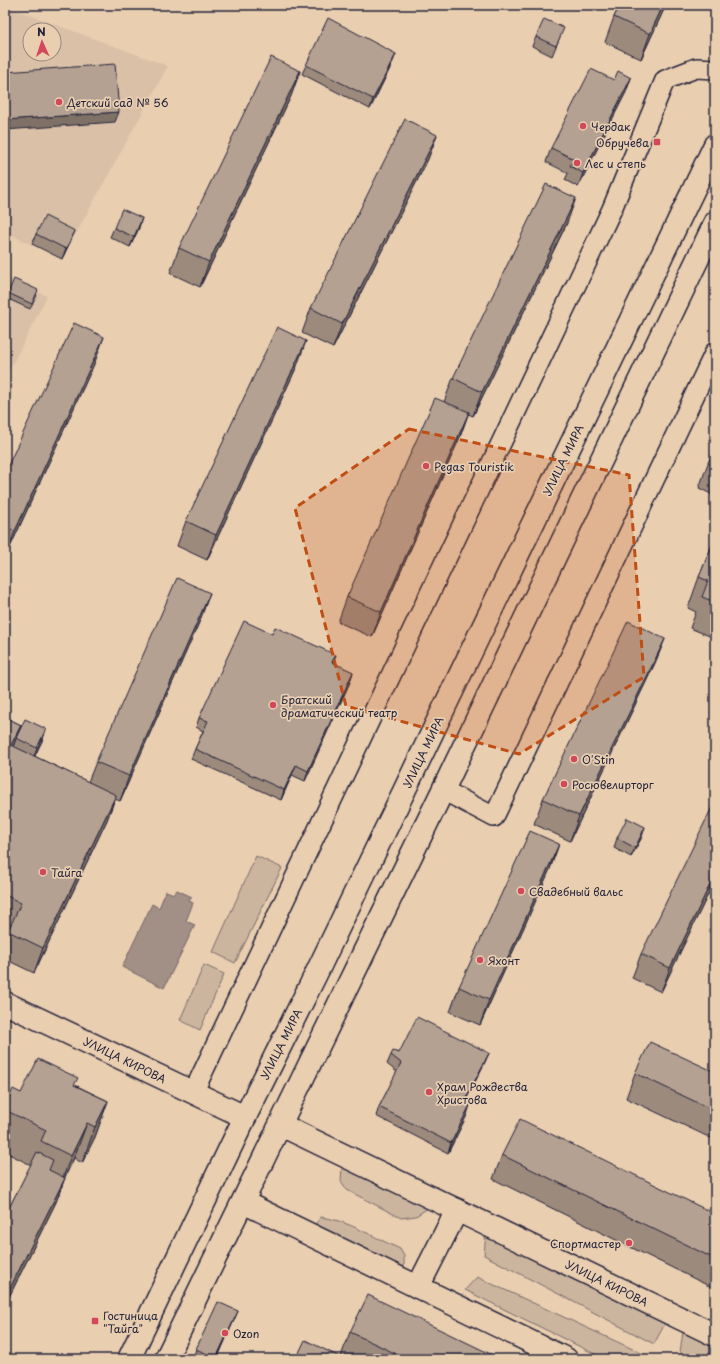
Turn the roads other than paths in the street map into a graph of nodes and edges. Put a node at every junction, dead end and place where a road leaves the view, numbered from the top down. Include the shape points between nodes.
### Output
1 (715, 69) edge
2 (715, 145) edge
3 (715, 223) edge
4 (715, 352) edge
5 (443, 790) junction
6 (316, 974) junction
7 (347, 988) junction
8 (5, 1003) edge
9 (193, 1093) junction
10 (245, 1117) junction
11 (281, 1125) junction
12 (243, 1202) junction
13 (457, 1210) junction
14 (418, 1287) junction
15 (715, 1335) edge
16 (129, 1359) edge
17 (166, 1359) edge
18 (566, 1359) edge

1 - 9 street via 696,68 665,80 612,209
2 - 6 main road, УЛИЦА МИРА
3 - 5 main road
4 - 5 street via 494,817
5 - 7 main road
6 - 7 main road
6 - 10 main road, УЛИЦА МИРА
7 - 11 main road
8 - 9 main road, УЛИЦА КИРОВА
9 - 10 main road, УЛИЦА КИРОВА
10 - 16 main road, УЛИЦА МИРА
11 - 12 main road
11 - 13 main road, УЛИЦА КИРОВА
12 - 14 main road
12 - 17 main road
13 - 14 main road
13 - 15 main road, УЛИЦА КИРОВА
14 - 18 main road

